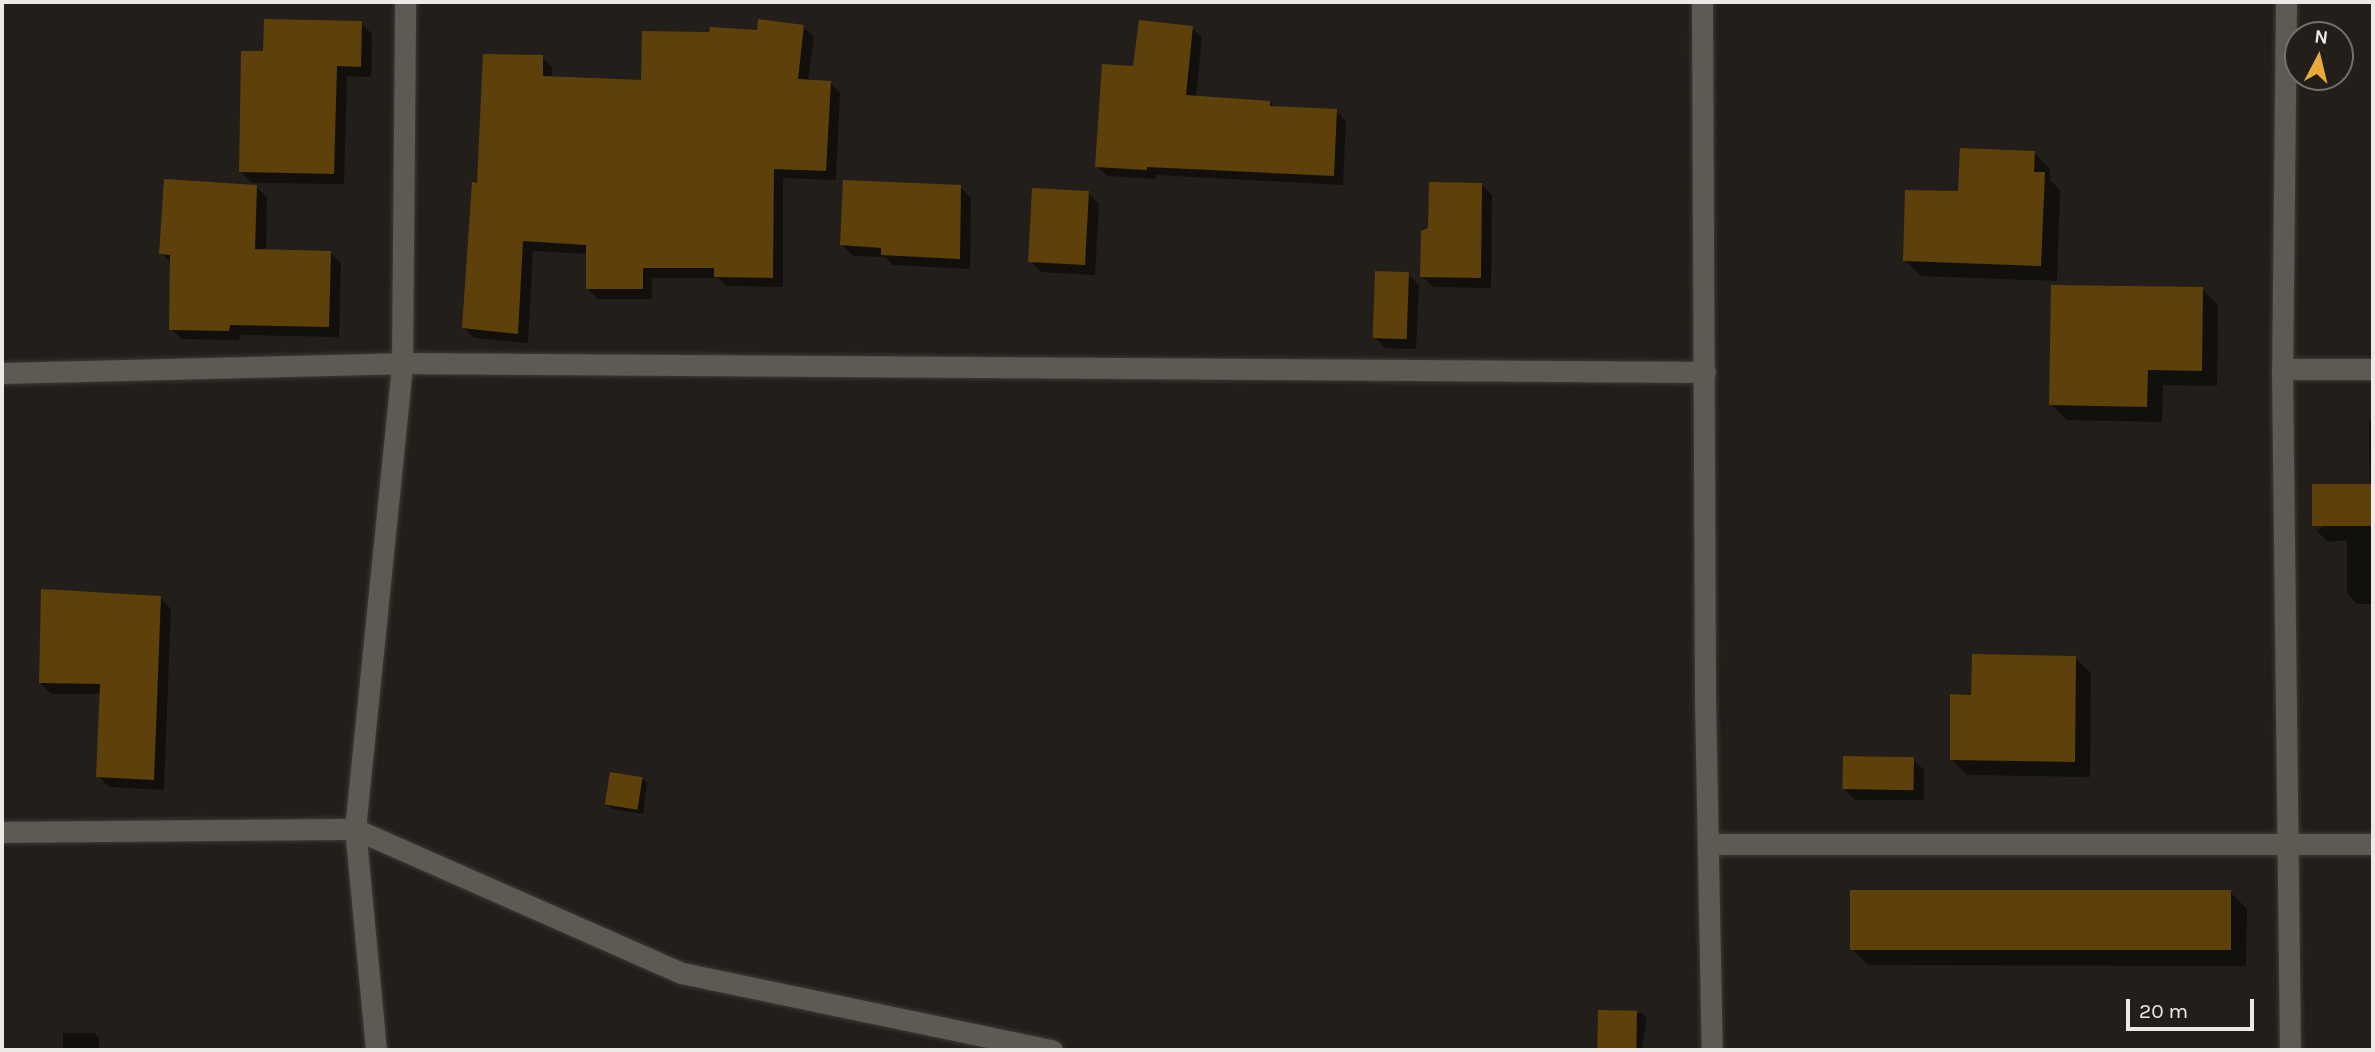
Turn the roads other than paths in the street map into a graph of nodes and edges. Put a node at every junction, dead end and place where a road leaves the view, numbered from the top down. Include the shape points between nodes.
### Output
1 (405, 2) edge
2 (1702, 2) edge
3 (2286, 2) edge
4 (402, 363) junction
5 (2282, 369) junction
6 (2373, 369) edge
7 (1705, 372) junction
8 (2, 373) edge
9 (355, 828) junction
10 (2, 832) edge
11 (1710, 844) junction
12 (2288, 844) junction
13 (2373, 844) edge
14 (376, 1050) edge
15 (1052, 1050) edge
16 (1712, 1050) edge
17 (2290, 1050) edge

1 - 4 street
2 - 7 street
3 - 5 street
4 - 7 street
4 - 8 street
4 - 9 street
5 - 6 street
5 - 12 street
7 - 11 street
9 - 10 street
9 - 14 street
9 - 15 street via 682,973
11 - 12 street
11 - 16 street
12 - 13 street
12 - 17 street

